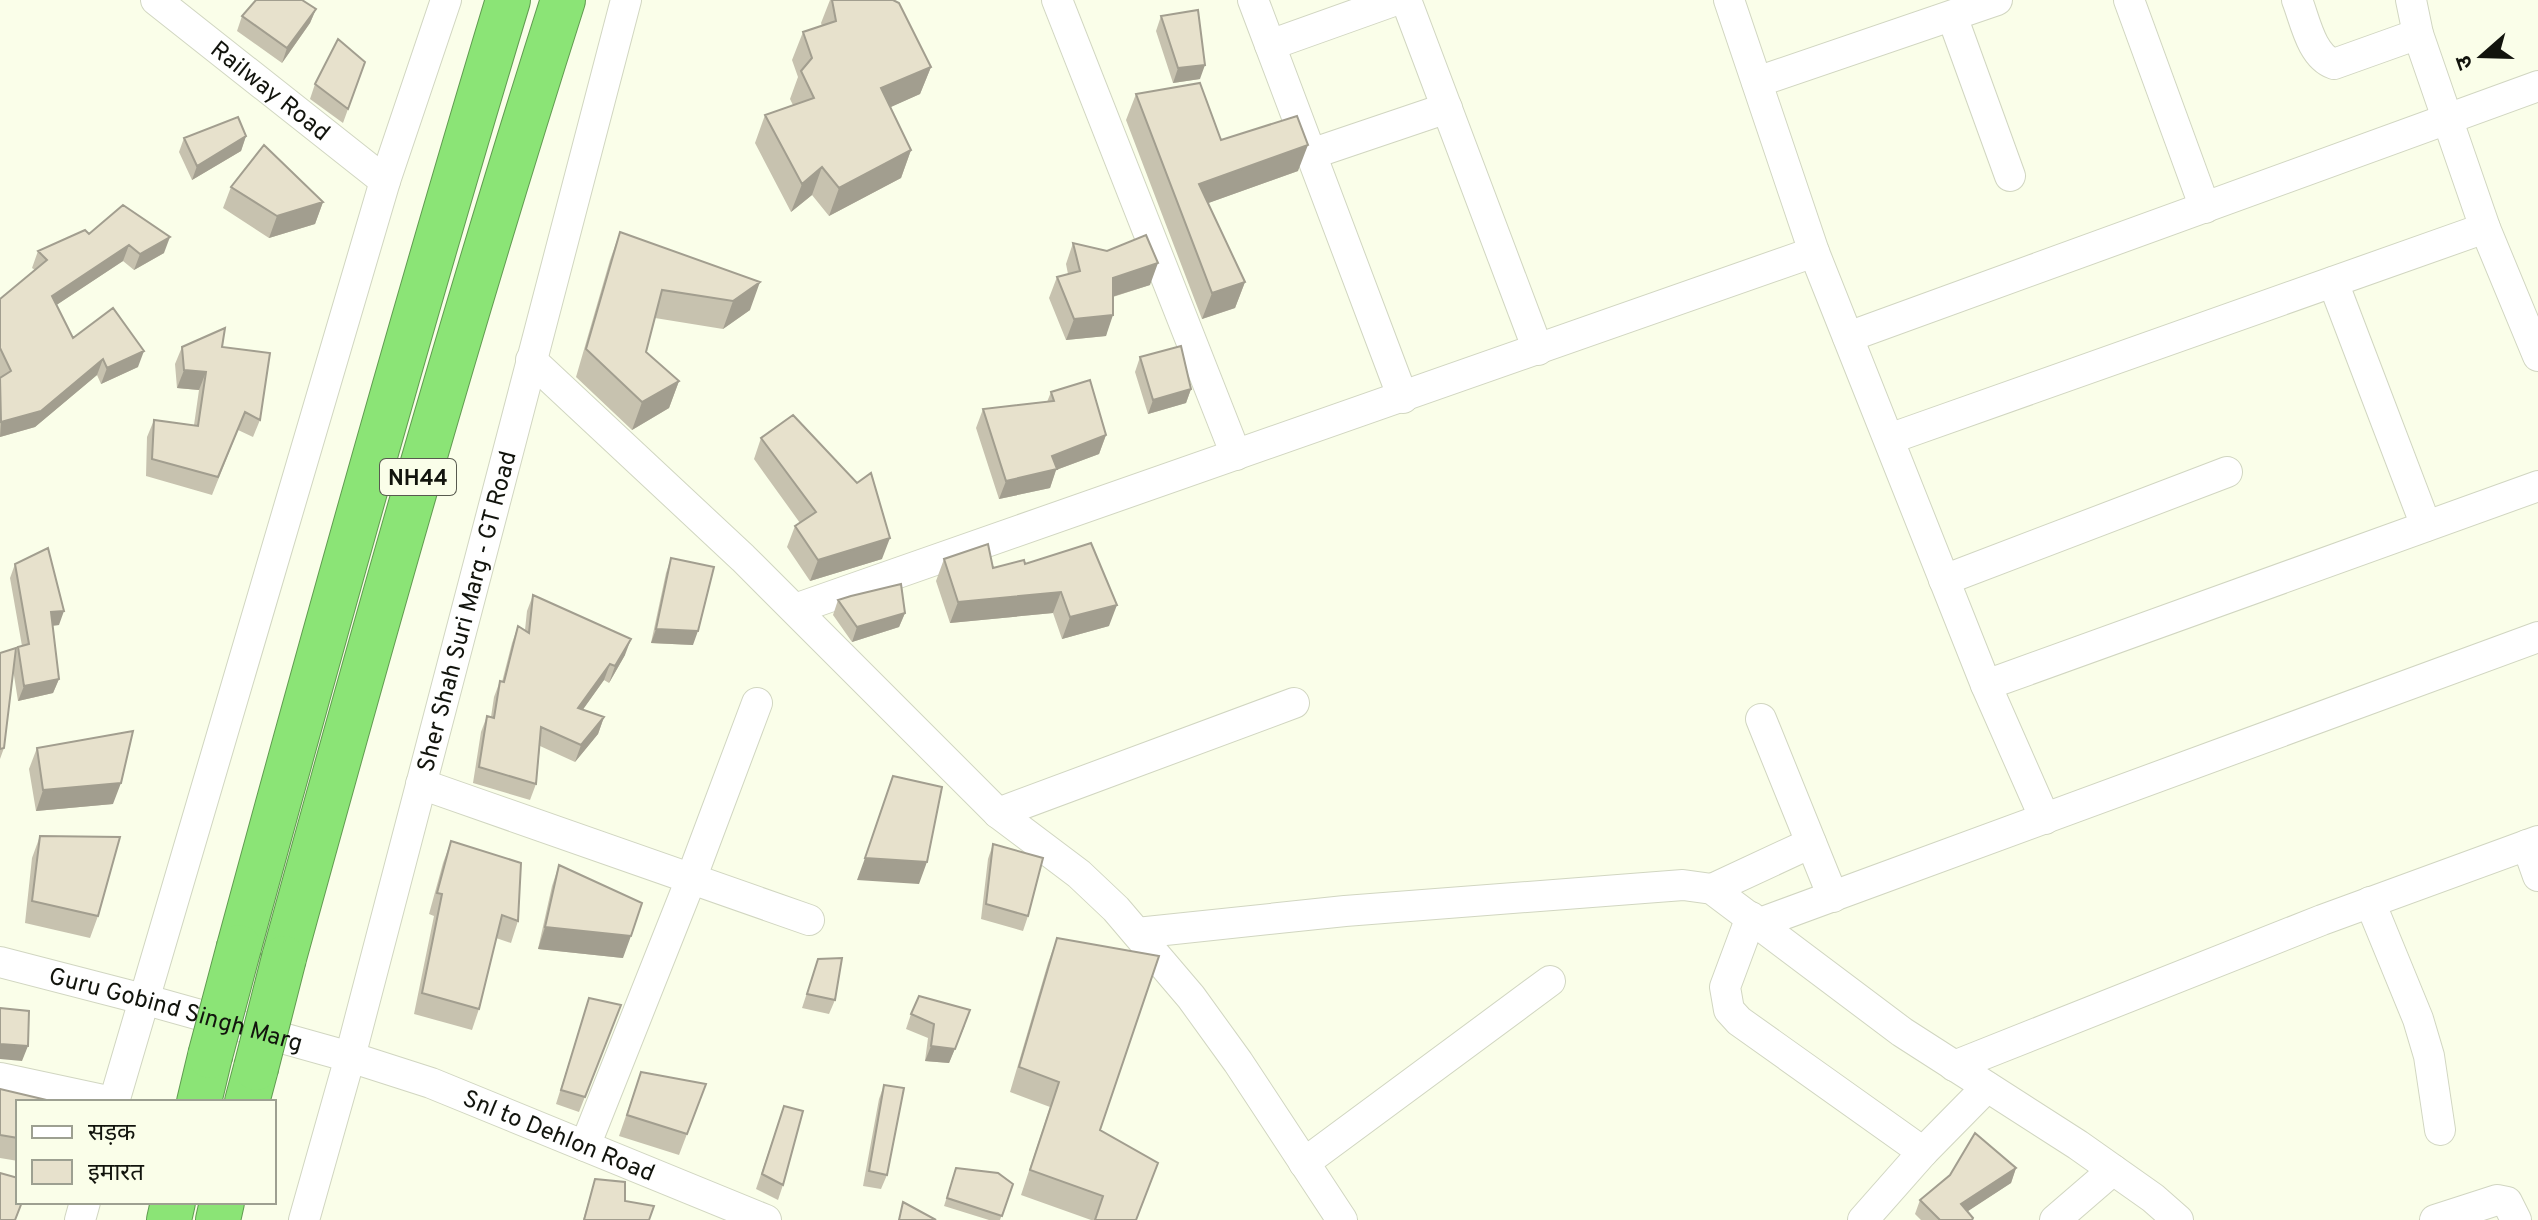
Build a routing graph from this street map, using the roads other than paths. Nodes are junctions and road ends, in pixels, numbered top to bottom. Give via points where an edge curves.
1 (156, 0) edge
2 (446, 0) edge
3 (508, 0) edge
4 (563, 0) edge
5 (626, 0) edge
6 (1057, 0) edge
7 (1253, 0) edge
8 (1396, 0) edge
9 (1406, 0) edge
10 (1729, 0) edge
11 (1997, 0) edge
12 (2129, 0) edge
13 (2297, 0) edge
14 (2411, 0) edge
15 (1952, 16) junction
16 (2418, 34) junction
17 (1270, 45) junction
18 (1757, 82) junction
19 (2538, 86) edge
20 (1447, 108) junction
21 (2448, 120) junction
22 (1311, 154) junction
23 (2010, 176) dead end
24 (385, 181) junction
25 (2205, 208) junction
26 (2485, 228) junction
27 (1814, 252) junction
28 (2333, 282) junction
29 (1848, 337) junction
30 (1538, 350) junction
31 (2538, 356) edge
32 (531, 360) junction
33 (1403, 398) junction
34 (1889, 439) junction
35 (1236, 455) junction
36 (2227, 472) dead end
37 (2538, 486) edge
38 (2426, 526) junction
39 (1944, 580) junction
40 (795, 609) junction
41 (2538, 637) edge
42 (1986, 685) junction
43 (757, 703) dead end
44 (1294, 703) dead end
45 (1761, 719) dead end
46 (421, 784) junction
47 (998, 813) junction
48 (2045, 819) junction
49 (1811, 843) junction
50 (2532, 843) edge
51 (2538, 876) edge
52 (691, 879) junction
53 (1712, 889) junction
54 (1833, 897) junction
55 (2370, 902) junction
56 (809, 920) dead end
57 (1756, 920) junction
58 (1137, 933) junction
59 (0, 962) edge
60 (1550, 981) dead end
61 (143, 999) junction
62 (350, 1057) junction
63 (1954, 1066) junction
64 (0, 1078) edge
65 (251, 1085) edge
66 (1987, 1087) junction
67 (104, 1100) edge
68 (114, 1100) edge
69 (199, 1100) edge
70 (2440, 1130) dead end
71 (585, 1146) junction
72 (1923, 1152) junction
73 (1304, 1163) junction
74 (2113, 1170) junction
75 (304, 1220) edge
76 (766, 1220) edge
77 (1342, 1220) edge
78 (1863, 1220) edge
79 (2055, 1220) edge
80 (2178, 1220) edge
81 (2435, 1220) edge
82 (2516, 1220) edge

1 - 24 street, Railway Road
2 - 24 street
3 - 69 highway, NH44, bridge via 340,575
4 - 65 highway, NH44, bridge via 395,556
5 - 32 street, Sher Shah Suri Marg - GT Road
6 - 35 street
7 - 17 street
8 - 17 street
9 - 20 street
10 - 18 street
11 - 15 street
12 - 25 street
13 - 16 street via 2311,38 2334,64
14 - 16 street
15 - 18 street
15 - 23 street
16 - 21 street
17 - 22 street
18 - 27 street
19 - 21 street
20 - 22 street
20 - 30 street
21 - 25 street
21 - 26 street
22 - 33 street
24 - 61 street
25 - 29 street
26 - 28 street
26 - 31 street
27 - 29 street
27 - 30 street
28 - 34 street
28 - 38 street
29 - 34 street
30 - 33 street
32 - 40 street
32 - 46 street, Sher Shah Suri Marg - GT Road
33 - 35 street
34 - 39 street
35 - 40 street
36 - 39 street
37 - 38 street
38 - 42 street
39 - 42 street
40 - 47 street
41 - 48 street
42 - 48 street
43 - 52 street
44 - 47 street
45 - 49 street
46 - 52 street
46 - 62 street, Sher Shah Suri Marg - GT Road
47 - 58 street via 1079,874
48 - 54 street
49 - 53 street
49 - 54 street
50 - 51 street
50 - 55 street
52 - 56 street
52 - 71 street
53 - 57 street
53 - 58 street via 1683,885 1391,907
54 - 57 street
55 - 63 street
55 - 70 street via 2418,1019
57 - 63 street
57 - 72 street via 1725,987 1729,1010
58 - 73 street via 1191,997
59 - 61 street, Guru Gobind Singh Marg
60 - 73 street
61 - 62 street, Guru Gobind Singh Marg
61 - 68 street
62 - 71 street, Snl to Dehlon Road via 431,1083
62 - 75 street, Sher Shah Suri Marg - GT Road
63 - 66 street
64 - 67 street
66 - 72 street
66 - 74 street
71 - 76 street, Snl to Dehlon Road
72 - 78 street
73 - 77 street
74 - 79 street
74 - 80 street
81 - 82 street via 2497,1200 2507,1202

